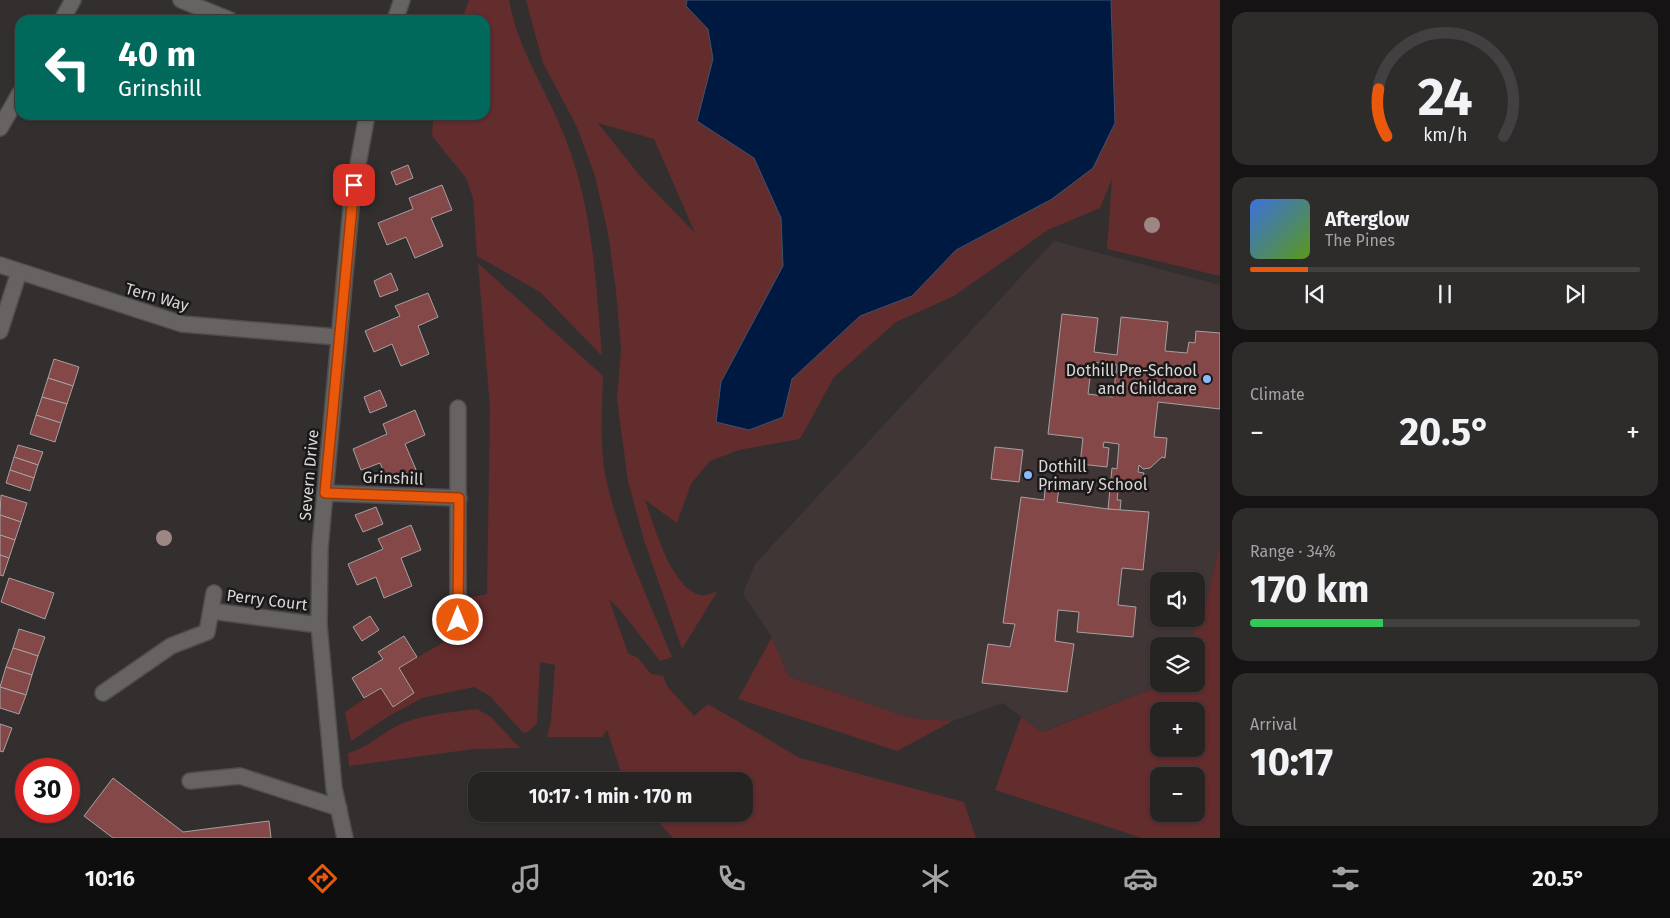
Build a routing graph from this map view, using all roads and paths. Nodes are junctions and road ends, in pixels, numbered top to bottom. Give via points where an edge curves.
1 (74, 0) edge
2 (181, 0) edge
3 (402, 0) edge
4 (65, 15) edge
5 (218, 15) edge
6 (397, 15) edge
7 (15, 102) edge
8 (366, 120) edge
9 (0, 128) edge
10 (0, 265) edge
11 (19, 272) junction
12 (0, 331) edge
13 (338, 337) junction
14 (458, 408) dead end
15 (325, 493) junction
16 (459, 498) junction
17 (214, 594) dead end
18 (210, 611) junction
19 (458, 620) dead end
20 (319, 625) junction
21 (102, 693) dead end
22 (190, 781) dead end
23 (339, 808) junction
24 (345, 838) edge

1 - 4 street
2 - 5 street
3 - 6 street
7 - 9 street
8 - 13 street, Severn Drive via 352,197
10 - 11 street, Tern Way
11 - 12 street
11 - 13 street, Tern Way via 182,324
13 - 15 street, Severn Drive
14 - 16 street
15 - 16 street, Grinshill
15 - 20 street, Severn Drive
16 - 19 street
17 - 18 street, Perry Court
18 - 20 street, Perry Court
18 - 21 street, Perry Court via 207,632 171,646
20 - 23 street, Severn Drive via 334,788
22 - 23 street via 240,776
23 - 24 street, Severn Drive

